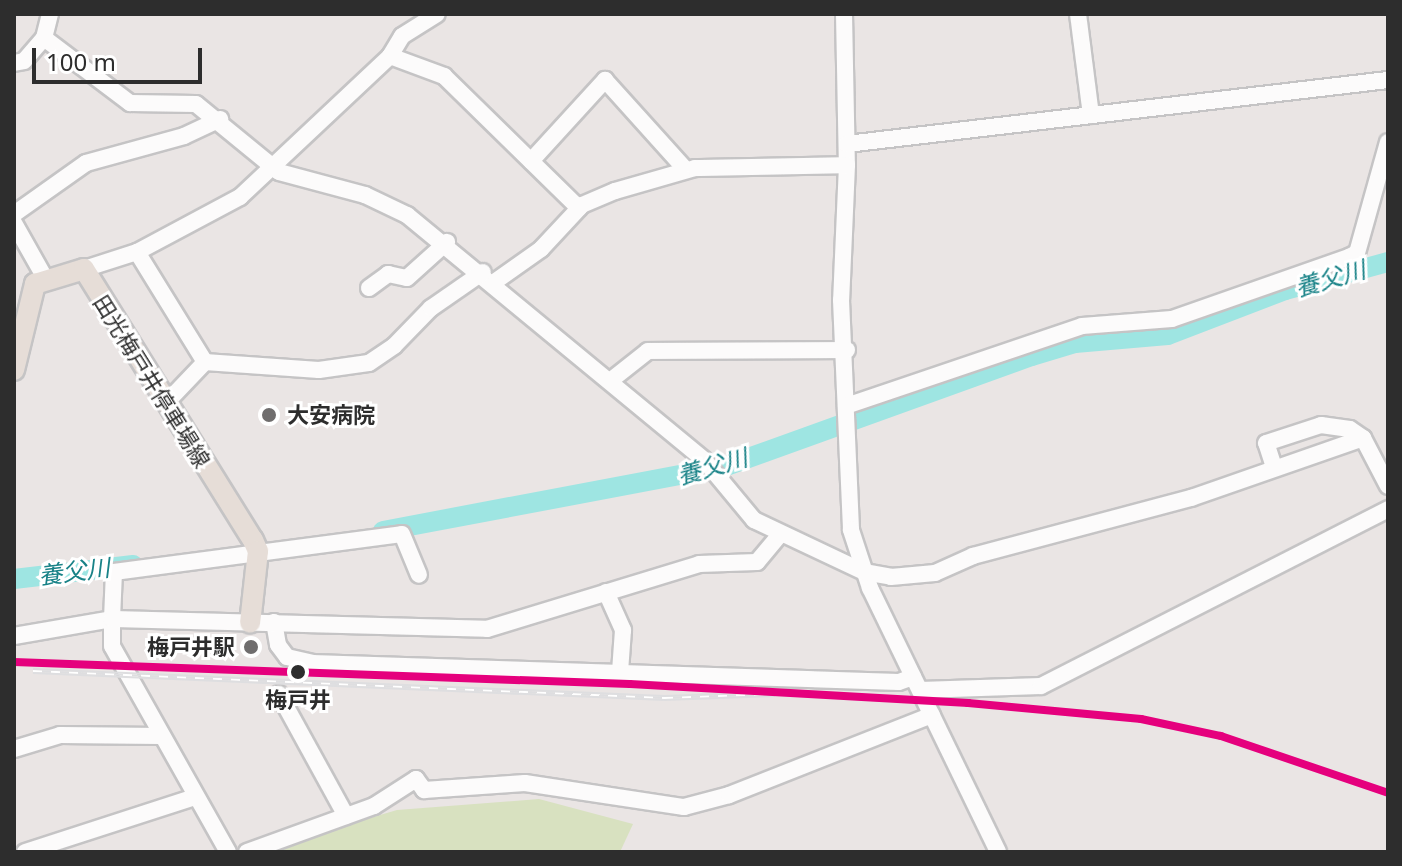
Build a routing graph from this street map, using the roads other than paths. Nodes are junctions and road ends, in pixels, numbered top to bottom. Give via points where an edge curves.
1 (50, 14) edge
2 (437, 14) edge
3 (844, 14) edge
4 (1078, 14) edge
5 (44, 38) junction
6 (390, 56) junction
7 (14, 63) edge
8 (1388, 80) edge
9 (1091, 115) junction
10 (220, 119) junction
11 (1388, 142) edge
12 (847, 144) junction
13 (531, 161) junction
14 (847, 165) junction
15 (276, 169) junction
16 (686, 170) junction
17 (579, 208) junction
18 (14, 214) edge
19 (14, 223) edge
20 (447, 242) junction
21 (137, 252) junction
22 (84, 269) junction
23 (488, 277) junction
24 (45, 278) junction
25 (369, 288) dead end
26 (847, 350) junction
27 (205, 362) junction
28 (14, 370) edge
29 (610, 381) junction
30 (166, 403) junction
31 (846, 409) junction
32 (1363, 438) junction
33 (1274, 467) junction
34 (1388, 486) edge
35 (1388, 509) edge
36 (779, 536) junction
37 (256, 549) junction
38 (864, 572) junction
39 (419, 575) dead end
40 (606, 592) junction
41 (112, 619) junction
42 (274, 622) junction
43 (250, 623) junction
44 (14, 636) edge
45 (620, 672) junction
46 (916, 683) junction
47 (279, 694) dead end
48 (932, 715) junction
49 (161, 736) junction
50 (14, 749) edge
51 (195, 797) junction
52 (346, 816) junction
53 (25, 852) edge
54 (228, 852) edge
55 (247, 852) edge
56 (998, 852) edge

1 - 5 street
2 - 6 street via 402,36
3 - 12 street
4 - 9 street
5 - 7 street via 24,61
5 - 10 street via 130,103 184,100
6 - 13 street via 444,76
6 - 15 street via 324,114
8 - 9 street
9 - 12 street
10 - 15 street
10 - 18 street via 184,136 86,163
11 - 31 street via 1357,253 1349,257 1172,319 1068,330
12 - 14 street
13 - 16 street via 605,80
13 - 17 street
14 - 16 street
14 - 26 street via 841,300
15 - 20 street via 378,200
15 - 21 street via 223,208
16 - 17 street
17 - 23 street via 541,249
19 - 24 street
20 - 23 street
20 - 25 street via 407,278 388,274
21 - 22 street
21 - 27 street
22 - 24 main road, 田光梅戸井停車場線
22 - 30 main road, 田光梅戸井停車場線
23 - 27 street via 431,308 369,363 319,370
23 - 29 street
24 - 28 main road via 35,284
26 - 29 street via 648,351
26 - 31 street
27 - 30 street
29 - 36 street via 705,461 735,502
30 - 37 main road, 田光梅戸井停車場線
31 - 38 street via 848,515
32 - 33 street
32 - 33 street via 1350,429 1321,425 1266,443
32 - 34 street
33 - 38 street via 1191,498 973,556 935,573 891,577
35 - 46 street via 1041,686
36 - 38 street
36 - 40 street via 757,562 699,564
37 - 39 street via 402,534
37 - 41 street via 114,572
37 - 43 main road
38 - 46 street
40 - 42 street via 487,629
40 - 45 street via 623,630
41 - 43 street
41 - 44 street
41 - 49 street via 112,646
42 - 43 street
42 - 45 street via 278,645 287,657 312,663
45 - 46 street
46 - 48 street
47 - 52 street
48 - 52 street via 729,795 684,807 525,783 424,790 416,779 385,801
48 - 56 street
49 - 50 street via 60,735
49 - 51 street
51 - 53 street
51 - 54 street
52 - 55 street

